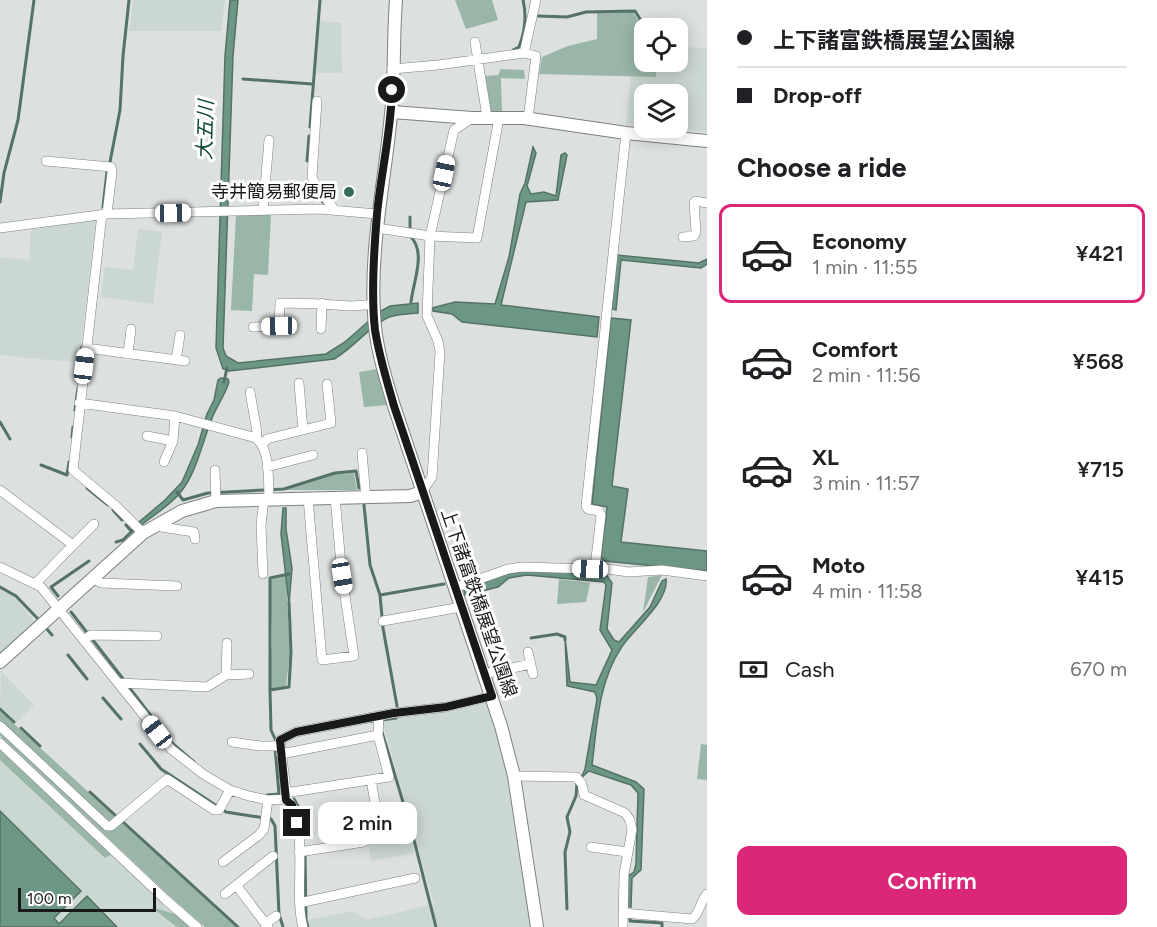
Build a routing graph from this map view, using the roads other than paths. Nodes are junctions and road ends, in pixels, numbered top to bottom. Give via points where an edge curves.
1 (396, 0) edge
2 (536, 0) edge
3 (475, 42) dead end
4 (524, 53) junction
5 (478, 59) junction
6 (392, 69) junction
7 (317, 101) dead end
8 (392, 112) junction
9 (493, 117) junction
10 (472, 118) junction
11 (528, 119) junction
12 (626, 133) junction
13 (269, 140) dead end
14 (707, 141) edge
15 (46, 161) dead end
16 (707, 203) edge
17 (334, 209) junction
18 (263, 210) junction
19 (105, 214) junction
20 (377, 214) junction
21 (0, 228) edge
22 (377, 228) junction
23 (430, 236) junction
24 (682, 237) dead end
25 (322, 303) junction
26 (374, 310) junction
27 (253, 327) dead end
28 (321, 328) dead end
29 (131, 329) dead end
30 (180, 335) dead end
31 (86, 348) junction
32 (128, 354) junction
33 (299, 383) dead end
34 (327, 384) dead end
35 (250, 392) dead end
36 (79, 403) junction
37 (176, 416) junction
38 (303, 430) junction
39 (147, 436) dead end
40 (173, 441) junction
41 (259, 441) junction
42 (362, 453) dead end
43 (313, 454) dead end
44 (164, 462) dead end
45 (267, 467) junction
46 (215, 470) dead end
47 (0, 490) edge
48 (422, 492) junction
49 (268, 494) junction
50 (216, 495) junction
51 (335, 497) junction
52 (366, 497) junction
53 (308, 498) junction
54 (94, 524) dead end
55 (155, 526) junction
56 (138, 529) junction
57 (195, 539) dead end
58 (73, 545) junction
59 (0, 567) edge
60 (595, 567) junction
61 (264, 574) dead end
62 (707, 576) edge
63 (93, 578) junction
64 (36, 584) junction
65 (177, 586) dead end
66 (454, 588) junction
67 (461, 607) junction
68 (60, 608) junction
69 (383, 621) dead end
70 (157, 636) dead end
71 (88, 637) junction
72 (227, 643) dead end
73 (528, 652) dead end
74 (0, 662) edge
75 (531, 664) junction
76 (249, 674) dead end
77 (484, 674) junction
78 (533, 674) dead end
79 (226, 675) junction
80 (124, 683) junction
81 (492, 696) junction
82 (379, 717) junction
83 (0, 726) edge
84 (378, 735) junction
85 (0, 742) edge
86 (232, 742) dead end
87 (278, 748) junction
88 (514, 776) junction
89 (371, 780) junction
90 (230, 790) junction
91 (286, 796) junction
92 (268, 800) junction
93 (378, 820) dead end
94 (364, 842) dead end
95 (591, 846) dead end
96 (303, 851) junction
97 (627, 852) junction
98 (273, 856) dead end
99 (223, 862) dead end
100 (415, 878) dead end
101 (236, 885) junction
102 (225, 894) dead end
103 (707, 894) edge
104 (303, 902) junction
105 (623, 914) junction
106 (276, 916) dead end
107 (267, 926) edge
108 (197, 927) edge
109 (303, 927) edge
110 (537, 927) edge
111 (623, 927) edge

1 - 6 street
2 - 4 street
3 - 5 street
4 - 5 street
4 - 11 street via 536,56
5 - 6 street
5 - 9 street
6 - 8 street
7 - 17 street via 312,177
8 - 10 street
8 - 20 street
9 - 10 street
9 - 11 street
9 - 23 street via 477,238
10 - 23 street via 454,130
11 - 12 street
12 - 14 street
12 - 60 street via 586,506 601,515
13 - 18 street
15 - 19 street via 111,167
16 - 24 street via 694,203 696,232 694,236
17 - 18 street
17 - 20 street
18 - 19 street
19 - 21 street
19 - 31 street
20 - 22 street
22 - 23 street
22 - 26 street
23 - 48 street via 427,316 440,352 432,477
25 - 26 street via 362,303
25 - 27 street via 280,303 279,326
25 - 28 street
26 - 48 street, 上下諸富鉄橋展望公園線 via 383,370
29 - 32 street
30 - 32 street via 181,360
31 - 32 street
31 - 36 street
33 - 38 street
34 - 38 street via 331,423
35 - 41 street
36 - 37 street
36 - 56 street via 73,470
37 - 40 street
37 - 41 street
38 - 41 street
39 - 40 street
40 - 44 street
41 - 45 street
42 - 52 street
43 - 45 street
45 - 49 street
46 - 50 street
47 - 58 street
48 - 52 street
48 - 66 street, 上下諸富鉄橋展望公園線
49 - 50 street
49 - 53 street
49 - 61 street via 261,525
50 - 55 street
51 - 52 street
51 - 53 street
51 - 53 street via 354,656 322,660
54 - 58 street
55 - 56 street
55 - 57 street via 194,532
56 - 63 street
58 - 64 street
59 - 64 street
60 - 62 street
60 - 66 street via 507,569
63 - 65 street via 101,583
63 - 68 street
64 - 68 street
66 - 67 street, 上下諸富鉄橋展望公園線
67 - 69 street
67 - 77 street, 上下諸富鉄橋展望公園線
68 - 71 street
68 - 74 street
70 - 71 street
71 - 80 street
72 - 79 street
73 - 75 street
75 - 77 street
75 - 78 street
76 - 79 street
77 - 81 street, 上下諸富鉄橋展望公園線
79 - 80 street via 207,687
80 - 90 street via 171,749
81 - 82 street
81 - 88 street, 上下諸富鉄橋展望公園線
82 - 84 street
82 - 87 street via 296,732 280,740
83 - 90 street via 107,826 167,779 214,810 220,808
84 - 87 street
84 - 89 street via 389,777
85 - 108 street
86 - 87 street
87 - 91 street
88 - 97 street via 576,777 584,795 625,813 630,820
88 - 110 street, 上下諸富鉄橋展望公園線
89 - 91 street
89 - 93 street
90 - 92 street
91 - 92 street
91 - 96 street via 292,805
92 - 99 street via 267,818 259,835
94 - 96 street
95 - 97 street
96 - 104 street
97 - 105 street
98 - 101 street
100 - 104 street
101 - 102 street
101 - 107 street
103 - 105 street via 692,920
104 - 109 street
105 - 111 street
106 - 107 street

